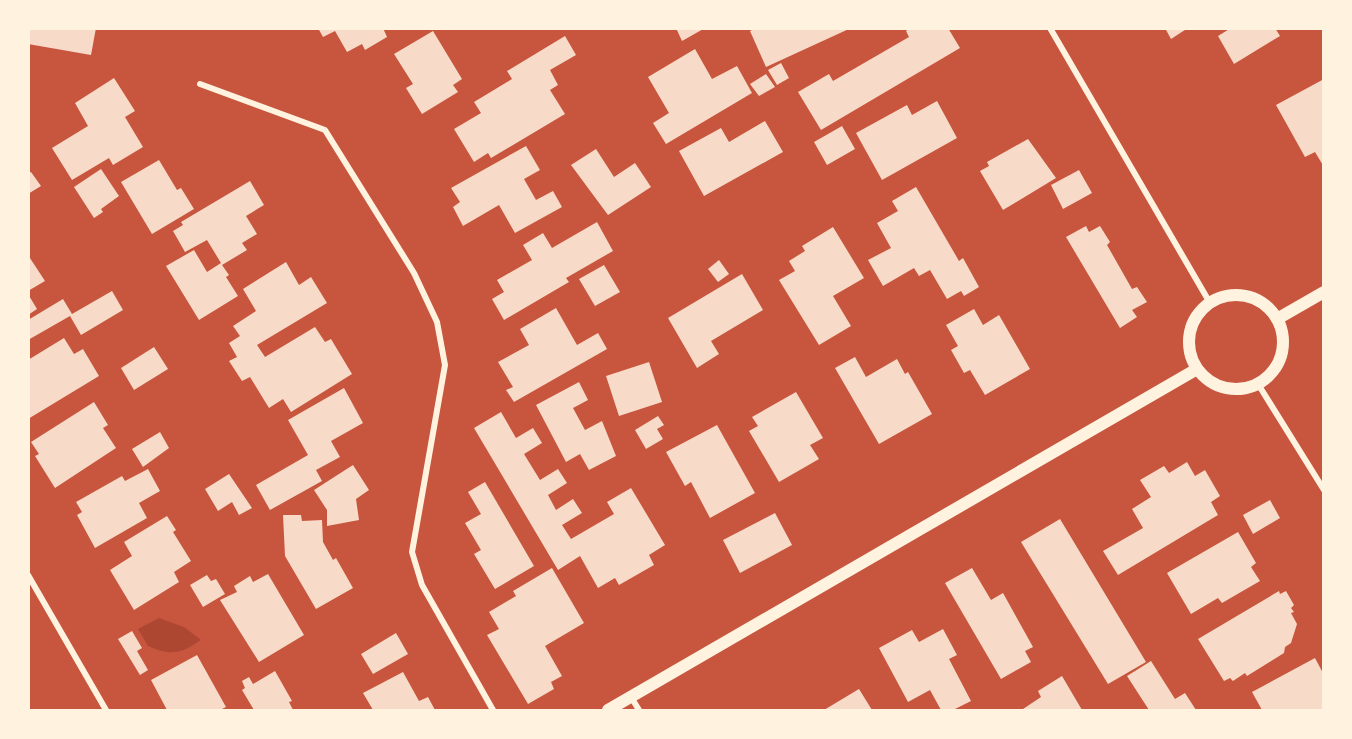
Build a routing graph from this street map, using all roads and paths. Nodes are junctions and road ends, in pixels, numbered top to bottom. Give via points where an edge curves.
1 (1050, 28) edge
2 (200, 84) dead end
3 (1323, 292) edge
4 (1210, 303) junction
5 (1277, 319) junction
6 (1197, 369) junction
7 (1258, 384) junction
8 (1323, 490) edge
9 (28, 575) edge
10 (631, 697) junction
11 (106, 711) edge
12 (493, 711) edge
13 (608, 711) edge
14 (639, 711) edge

1 - 4 street
2 - 12 street via 325,130 414,273 437,322 445,365 412,552 422,585
3 - 5 main road
4 - 5 main road via 1225,296 1241,295 1256,300
4 - 6 main road via 1199,313 1189,341
5 - 7 main road via 1283,338 1282,354 1275,369
6 - 7 main road via 1221,387 1236,390
6 - 10 main road
7 - 8 street
9 - 11 street
10 - 13 main road
10 - 14 street

